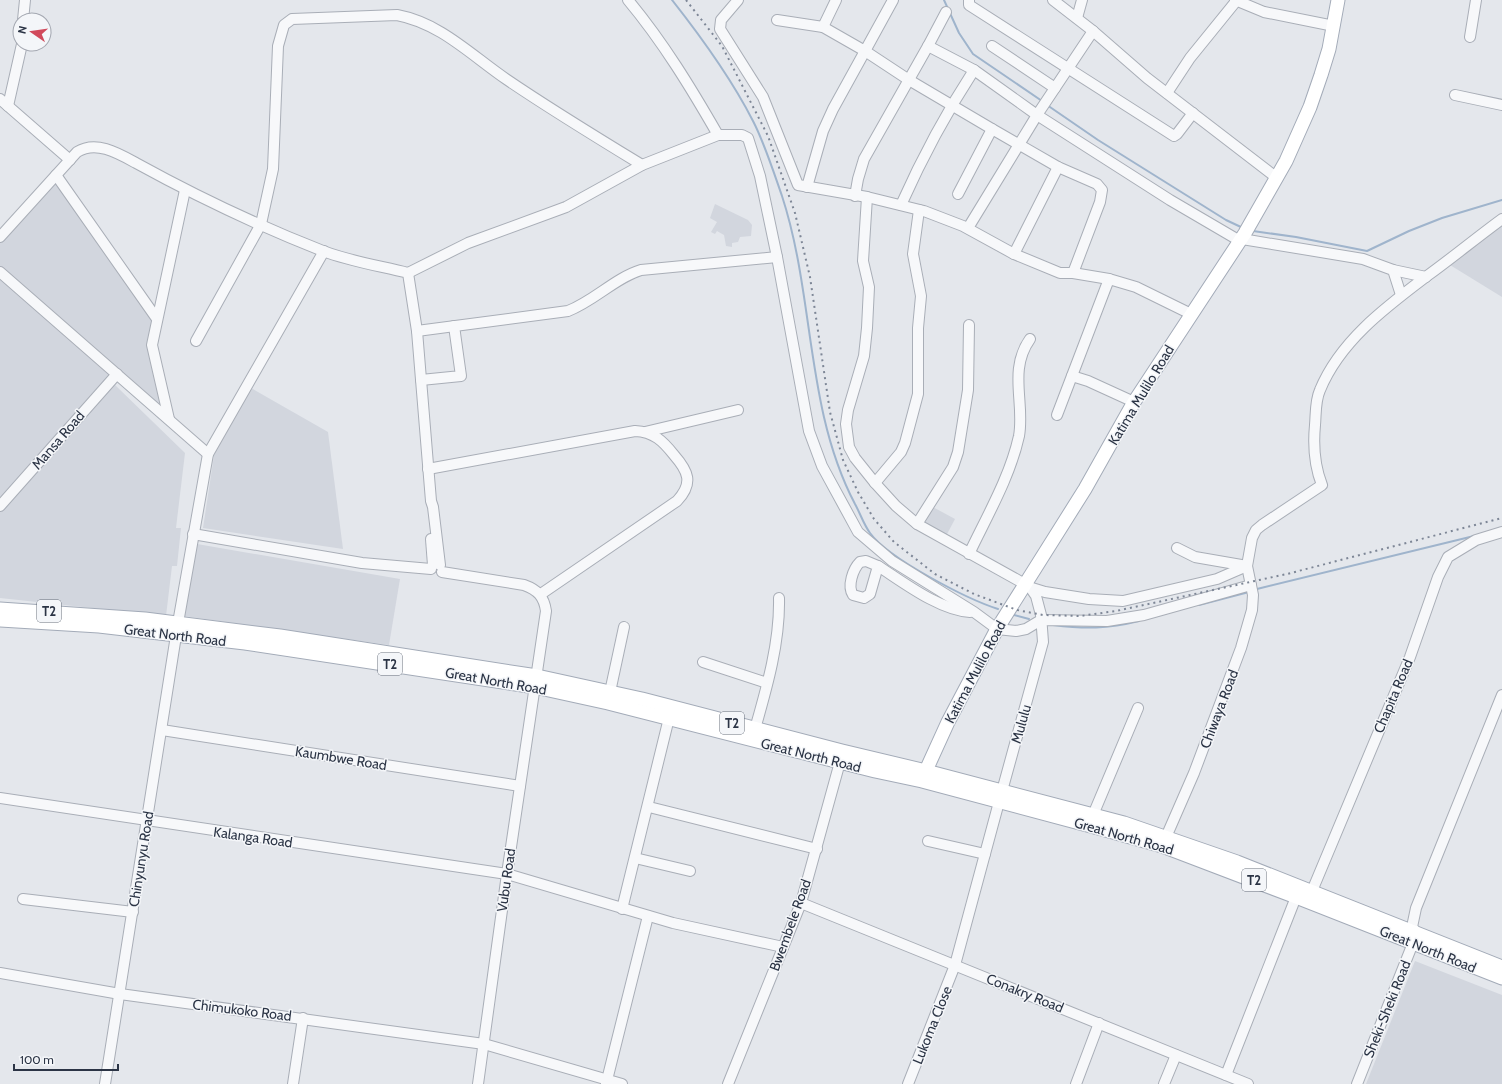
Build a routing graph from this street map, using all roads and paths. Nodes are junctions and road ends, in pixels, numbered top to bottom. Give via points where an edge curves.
1 (26, 0) edge
2 (628, 0) edge
3 (738, 0) edge
4 (836, 0) edge
5 (893, 0) edge
6 (969, 0) edge
7 (1052, 0) edge
8 (1082, 0) edge
9 (1236, 0) edge
10 (1338, 0) edge
11 (1476, 0) edge
12 (24, 12) edge
13 (946, 12) dead end
14 (1077, 18) junction
15 (777, 20) dead end
16 (1334, 26) junction
17 (823, 27) junction
18 (1093, 31) junction
19 (1470, 38) dead end
20 (928, 46) junction
21 (992, 46) dead end
22 (865, 51) junction
23 (20, 52) edge
24 (1068, 68) junction
25 (974, 70) junction
26 (909, 80) junction
27 (1055, 88) junction
28 (1168, 93) junction
29 (1456, 95) dead end
30 (0, 99) edge
31 (1502, 104) edge
32 (8, 106) junction
33 (951, 106) junction
34 (1042, 109) junction
35 (1193, 113) junction
36 (992, 130) junction
37 (718, 135) junction
38 (1018, 144) junction
39 (70, 160) junction
40 (642, 165) junction
41 (1058, 167) junction
42 (56, 175) junction
43 (1277, 178) junction
44 (807, 187) junction
45 (185, 190) junction
46 (958, 194) dead end
47 (855, 196) junction
48 (867, 198) junction
49 (901, 205) junction
50 (919, 210) junction
51 (1502, 219) edge
52 (261, 224) junction
53 (968, 228) junction
54 (1244, 235) junction
55 (0, 237) edge
56 (324, 251) junction
57 (1014, 254) junction
58 (777, 257) junction
59 (1393, 270) junction
60 (0, 272) edge
61 (408, 273) junction
62 (1073, 273) junction
63 (1426, 277) junction
64 (1109, 279) junction
65 (1401, 295) junction
66 (1191, 314) junction
67 (157, 319) junction
68 (969, 325) dead end
69 (454, 326) junction
70 (417, 331) junction
71 (1030, 339) dead end
72 (196, 341) dead end
73 (117, 374) junction
74 (1072, 376) junction
75 (421, 380) junction
76 (1134, 402) junction
77 (738, 410) dead end
78 (1057, 415) dead end
79 (169, 419) junction
80 (645, 432) junction
81 (208, 454) junction
82 (428, 469) junction
83 (875, 483) junction
84 (0, 506) edge
85 (917, 524) junction
86 (1502, 532) edge
87 (194, 534) junction
88 (1177, 548) dead end
89 (969, 554) junction
90 (878, 566) dead end
91 (1247, 566) junction
92 (436, 568) junction
93 (1027, 585) junction
94 (1251, 585) junction
95 (541, 594) junction
96 (779, 598) dead end
97 (0, 609) edge
98 (974, 612) junction
99 (0, 620) edge
100 (1041, 620) junction
101 (624, 627) dead end
102 (178, 628) junction
103 (997, 629) junction
104 (703, 662) dead end
105 (536, 682) junction
106 (767, 683) junction
107 (610, 692) junction
108 (1502, 695) edge
109 (1138, 708) dead end
110 (669, 718) junction
111 (755, 729) junction
112 (162, 730) junction
113 (840, 762) junction
114 (924, 776) junction
115 (520, 786) junction
116 (1000, 797) junction
117 (0, 798) edge
118 (648, 807) junction
119 (1093, 815) junction
120 (147, 822) junction
121 (928, 841) dead end
122 (1163, 842) junction
123 (817, 849) junction
124 (985, 854) junction
125 (636, 858) junction
126 (690, 871) dead end
127 (507, 874) junction
128 (1312, 891) junction
129 (1296, 897) junction
130 (24, 899) dead end
131 (801, 903) junction
132 (622, 909) junction
133 (133, 912) junction
134 (648, 916) junction
135 (1415, 939) junction
136 (783, 947) junction
137 (955, 965) junction
138 (1502, 967) edge
139 (0, 973) edge
140 (1502, 978) edge
141 (120, 994) junction
142 (303, 1018) junction
143 (1099, 1023) junction
144 (484, 1044) junction
145 (1176, 1055) junction
146 (1226, 1075) junction
147 (607, 1082) edge
148 (105, 1084) edge
149 (293, 1084) edge
150 (478, 1084) edge
151 (622, 1084) edge
152 (728, 1084) edge
153 (908, 1084) edge
154 (1076, 1084) edge
155 (1164, 1084) edge
156 (1248, 1084) edge
157 (1357, 1084) edge

1 - 12 street
2 - 37 street via 684,77
3 - 44 street via 720,20 720,29 763,97 798,185
4 - 17 street
5 - 22 street
6 - 24 street via 969,5
7 - 14 street
8 - 14 street
9 - 16 street via 1264,12
9 - 28 street via 1190,58
10 - 16 main road, Katima Mulilo Road
11 - 19 street
13 - 20 street
14 - 18 street
15 - 17 street
16 - 43 main road, Katima Mulilo Road via 1310,106
17 - 22 street
18 - 24 street
18 - 28 street
20 - 25 street
20 - 26 street
21 - 27 street
22 - 26 street
22 - 44 street via 823,131
23 - 32 street
24 - 27 street
24 - 35 street via 1174,136
25 - 33 street
25 - 34 street
26 - 33 street
26 - 47 street via 864,159
27 - 34 street
28 - 35 street
29 - 31 street
30 - 32 street
32 - 39 street
33 - 36 street
33 - 49 street
34 - 38 street
34 - 54 street via 1170,200
35 - 43 street
36 - 38 street
36 - 46 street
37 - 40 street
37 - 58 street via 742,134 748,138 760,176
38 - 41 street
38 - 53 street
39 - 42 street
39 - 45 street via 83,148 105,148 118,152
40 - 52 street via 506,79 429,24 397,15 292,19 284,25 278,46 273,169
40 - 61 street via 566,207 468,243
41 - 57 street
41 - 62 street via 1098,184 1102,190 1100,202
42 - 55 street
42 - 67 street
43 - 54 main road, Katima Mulilo Road
44 - 47 street
45 - 52 street
45 - 67 street
47 - 48 street
48 - 49 street
48 - 83 street via 863,261 868,287 867,328 864,356 846,424 849,447
49 - 50 street
50 - 53 street
50 - 83 street via 913,254 921,296 918,394 901,452
51 - 63 street
52 - 56 street
52 - 72 street
53 - 57 street
54 - 59 street via 1362,259
54 - 66 main road, Katima Mulilo Road
56 - 61 street
56 - 81 street, Chinyunyu Road
57 - 62 street via 1060,273
58 - 69 street via 641,270 628,275 568,311
58 - 98 street via 809,432 822,466 858,532 892,561
59 - 63 street
59 - 65 street
60 - 73 street
61 - 70 street
62 - 64 street
63 - 65 street
64 - 66 street via 1136,287
64 - 74 street
65 - 91 street via 1340,354 1320,390 1313,446 1322,485 1256,530
66 - 76 main road, Katima Mulilo Road
67 - 79 street via 152,345
68 - 85 street via 968,390 958,452 953,466
69 - 70 street
69 - 75 street via 461,376
70 - 75 street
71 - 89 street via 1024,347 1018,368 1019,436 1005,480
73 - 79 street
73 - 84 street, Mansa Road
74 - 76 street
74 - 78 street
75 - 82 street
76 - 93 main road, Katima Mulilo Road
77 - 80 street
79 - 81 street
80 - 82 street
80 - 95 street via 657,436 686,469 687,484 683,494 677,501
81 - 87 street, Chinyunyu Road
82 - 92 street
83 - 85 street
85 - 89 street
86 - 128 street, Chapita Road via 1476,540 1448,557 1438,577 1410,657
87 - 92 street via 362,562
87 - 102 street, Chinyunyu Road
88 - 91 street via 1195,557
89 - 93 street
90 - 98 street via 945,606 964,612
91 - 93 street via 1217,579 1124,601 1045,592
91 - 94 street, Chiwaya Road
92 - 95 street via 524,585
93 - 100 street, Mululu via 1036,596
93 - 103 main road, Katima Mulilo Road
94 - 100 street via 1144,615 1107,621
94 - 122 street, Chiwaya Road via 1252,610 1241,648 1194,773
95 - 105 street, Vubu Road via 546,611
96 - 106 street via 778,632
97 - 102 main road, Great North Road / T2
98 - 103 street
99 - 102 main road, Great North Road / T2
100 - 103 street via 1026,629
100 - 116 street, Mululu via 1043,642 1040,657
101 - 107 street
102 - 105 main road, Great North Road / T2 via 372,661
102 - 112 street, Chinyunyu Road
103 - 114 main road, Katima Mulilo Road via 948,722
104 - 106 street
105 - 107 main road, Great North Road / T2
105 - 110 main road, Great North Road / T2
105 - 115 street, Vubu Road
106 - 111 street
107 - 111 main road, Great North Road / T2
108 - 135 street via 1416,908 1412,927
109 - 119 street
110 - 113 main road, Great North Road / T2
110 - 118 street
111 - 114 main road, Great North Road / T2
112 - 115 street, Kaumbwe Road
112 - 120 street, Chinyunyu Road
113 - 114 main road, Great North Road / T2
113 - 123 street, Bwembele Road
114 - 116 main road, Great North Road / T2
115 - 127 street, Vubu Road
116 - 119 main road, Great North Road / T2
116 - 122 main road, Great North Road / T2 via 1102,829
116 - 124 street, Mululu
117 - 120 street, Kalanga Road
118 - 123 street
118 - 125 street
119 - 122 main road, Great North Road / T2
120 - 127 street, Kalanga Road
120 - 133 street, Chinyunyu Road
121 - 124 street
122 - 128 main road, Great North Road / T2
122 - 129 main road, Great North Road / T2
123 - 131 street, Bwembele Road
124 - 137 street, Lukoma Close
125 - 126 street
125 - 132 street
127 - 132 street, Kalanga Road
127 - 144 street, Vubu Road
128 - 135 main road, Great North Road / T2
129 - 135 main road, Great North Road / T2
129 - 146 street
130 - 133 street
131 - 136 street, Bwembele Road
131 - 137 street, Conakry Road
132 - 134 street, Kalanga Road
133 - 141 street, Chinyunyu Road
134 - 136 street, Kalanga Road via 704,931
134 - 147 street
135 - 138 main road, Great North Road / T2
135 - 140 main road, Great North Road / T2
135 - 157 street, Sheki-Sheki Road
136 - 152 street, Bwembele Road
137 - 143 street, Conakry Road
137 - 153 street, Lukoma Close
139 - 141 street, Chimukoko Road
141 - 142 street, Chimukoko Road
141 - 148 street, Chinyunyu Road
142 - 144 street, Chimukoko Road
142 - 149 street
143 - 145 street, Conakry Road
143 - 154 street
144 - 147 street, Chimukoko Road
144 - 150 street, Vubu Road
145 - 146 street, Conakry Road
145 - 155 street
146 - 156 street, Conakry Road
147 - 151 street, Chimukoko Road

